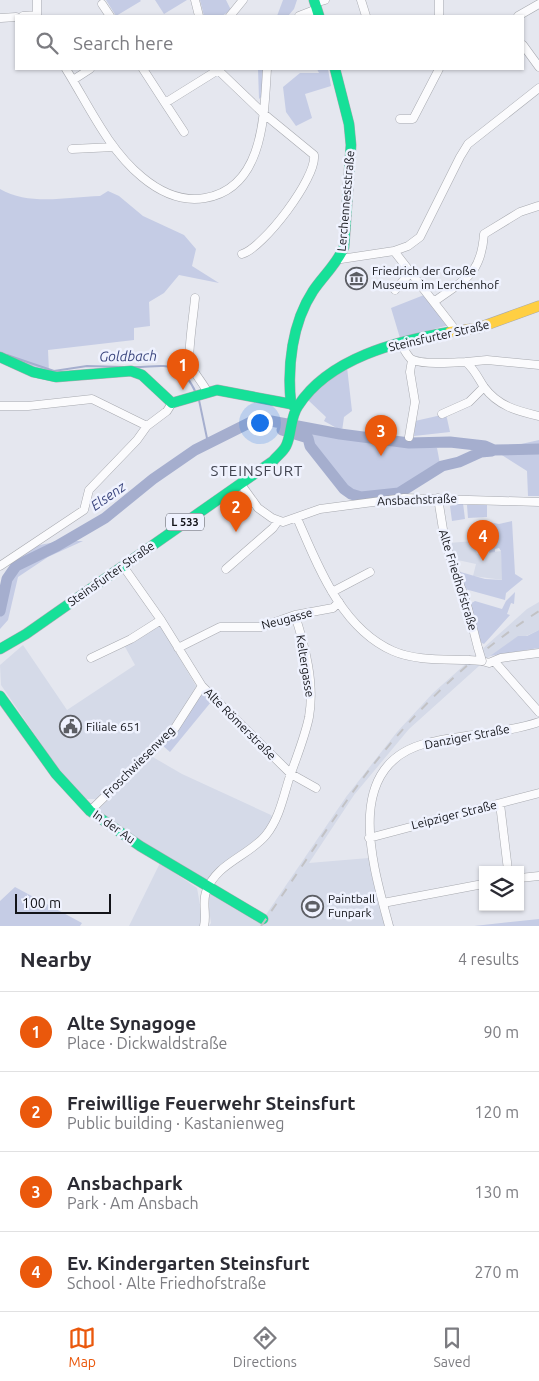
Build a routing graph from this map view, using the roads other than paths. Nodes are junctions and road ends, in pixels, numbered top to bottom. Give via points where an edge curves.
1 (37, 0) edge
2 (195, 0) edge
3 (243, 0) edge
4 (325, 0) edge
5 (361, 0) edge
6 (439, 0) edge
7 (102, 4) dead end
8 (539, 4) edge
9 (316, 7) edge
10 (37, 15) edge
11 (109, 15) edge
12 (199, 15) edge
13 (231, 15) edge
14 (301, 15) edge
15 (366, 15) edge
16 (439, 15) edge
17 (520, 15) edge
18 (15, 17) edge
19 (1, 18) dead end
20 (524, 46) edge
21 (539, 67) edge
22 (67, 70) edge
23 (88, 70) edge
24 (144, 70) edge
25 (215, 70) edge
26 (218, 70) edge
27 (267, 70) edge
28 (335, 70) edge
29 (438, 70) edge
30 (73, 80) junction
31 (539, 88) edge
32 (165, 103) junction
33 (264, 114) junction
34 (400, 119) dead end
35 (184, 132) dead end
36 (114, 147) junction
37 (72, 148) dead end
38 (538, 206) edge
39 (394, 251) junction
40 (242, 254) dead end
41 (341, 258) junction
42 (411, 272) junction
43 (395, 290) dead end
44 (195, 298) dead end
45 (435, 301) junction
46 (539, 306) edge
47 (457, 332) junction
48 (401, 344) junction
49 (0, 357) edge
50 (412, 360) junction
51 (466, 362) junction
52 (539, 365) edge
53 (484, 387) junction
54 (200, 393) junction
55 (172, 403) junction
56 (0, 406) edge
57 (294, 406) junction
58 (442, 414) dead end
59 (539, 416) edge
60 (147, 426) junction
61 (409, 437) dead end
62 (240, 483) junction
63 (438, 498) junction
64 (539, 502) edge
65 (297, 518) junction
66 (278, 521) junction
67 (0, 566) edge
68 (123, 566) junction
69 (226, 569) dead end
70 (370, 572) dead end
71 (332, 592) junction
72 (339, 602) junction
73 (295, 615) junction
74 (161, 620) junction
75 (26, 634) junction
76 (178, 648) junction
77 (0, 649) edge
78 (539, 653) edge
79 (0, 658) edge
80 (91, 658) dead end
81 (488, 662) junction
82 (202, 686) junction
83 (0, 696) edge
84 (539, 712) edge
85 (539, 722) edge
86 (291, 774) junction
87 (316, 788) dead end
88 (539, 793) edge
89 (500, 804) junction
90 (90, 811) junction
91 (369, 838) junction
92 (508, 866) edge
93 (539, 876) edge
94 (524, 878) edge
95 (209, 885) junction
96 (479, 885) edge
97 (383, 903) junction
98 (268, 923) edge
99 (204, 926) edge
100 (390, 926) edge

1 - 10 street
2 - 12 street
3 - 13 street
4 - 9 street
5 - 15 street
6 - 16 street
7 - 11 street
8 - 17 street
9 - 14 street
18 - 19 street
20 - 21 street
22 - 30 street
23 - 30 street
24 - 32 street
25 - 32 street
26 - 33 street
27 - 33 street
28 - 41 street, Lerchenneststraße via 349,124 351,146
29 - 34 street via 413,119
30 - 36 street
31 - 39 street via 468,144 426,229 408,246
32 - 35 street
33 - 36 street via 256,148 243,176 223,193 212,197 181,198 163,191 142,178
33 - 40 street via 309,150 315,161 296,196 268,234 251,252
36 - 37 street
38 - 45 street via 520,212 484,234 478,267
39 - 41 street
39 - 42 street
41 - 57 street, Lerchenneststraße via 311,294 301,318 292,358 289,394
42 - 43 street
42 - 45 street
44 - 54 street via 188,357 199,376
45 - 47 street
46 - 47 street, Steinsfurter Straße / L 533 via 497,322
47 - 48 street, Steinsfurter Straße / L 533
48 - 50 street
48 - 57 street, Steinsfurter Straße / L 533 via 339,367 312,387
49 - 55 street via 32,372 56,376 131,372 142,375
50 - 51 street
50 - 61 street via 410,372 415,402
51 - 52 street via 487,360
51 - 53 street via 476,371
53 - 58 street via 470,402
53 - 59 street via 511,410
54 - 55 street via 180,403
54 - 57 street via 220,390
55 - 60 street via 167,411
56 - 60 street via 92,399
57 - 62 street, Steinsfurter Straße / L 533 via 286,446 273,461
60 - 67 street via 89,490 84,510
62 - 66 street via 258,508
62 - 68 street, Steinsfurter Straße / L 533
63 - 64 street, Ansbachstraße
63 - 65 street, Ansbachstraße via 404,498 329,507
63 - 81 street, Alte Friedhofstraße, bridge via 445,542 478,648
65 - 66 street, Ansbachstraße
65 - 71 street
66 - 69 street
68 - 74 street, Alte Römerstraße
68 - 75 street, Steinsfurter Straße / L 533
70 - 71 street
71 - 72 street
72 - 73 street, Neugasse via 333,608
72 - 81 street, bridge via 366,633 393,651 414,657
73 - 76 street, Neugasse via 261,627 220,627
73 - 86 street, Keltergasse via 311,695 308,718
74 - 76 street, Alte Römerstraße
74 - 80 street via 132,639
75 - 77 street, Steinsfurter Straße / L 533
75 - 79 street, Steinsfurter Straße / L 533
76 - 82 street, Alte Römerstraße
78 - 81 street
81 - 84 street
82 - 86 street, Alte Römerstraße
82 - 90 street, Froschwiesenweg via 175,728
83 - 90 street, In der Au via 51,768
85 - 91 street, Danziger Straße via 427,743 406,750 383,771 374,791
86 - 87 street, Alte Römerstraße
86 - 95 street via 276,821 265,837 225,865
88 - 89 street, Leipziger Straße
89 - 91 street, Leipziger Straße
89 - 92 street
90 - 95 street, In der Au via 140,846
91 - 97 street, Danziger Straße via 372,864
93 - 94 street
95 - 98 street, In der Au
95 - 99 street via 205,894
96 - 97 street
97 - 100 street, Danziger Straße

